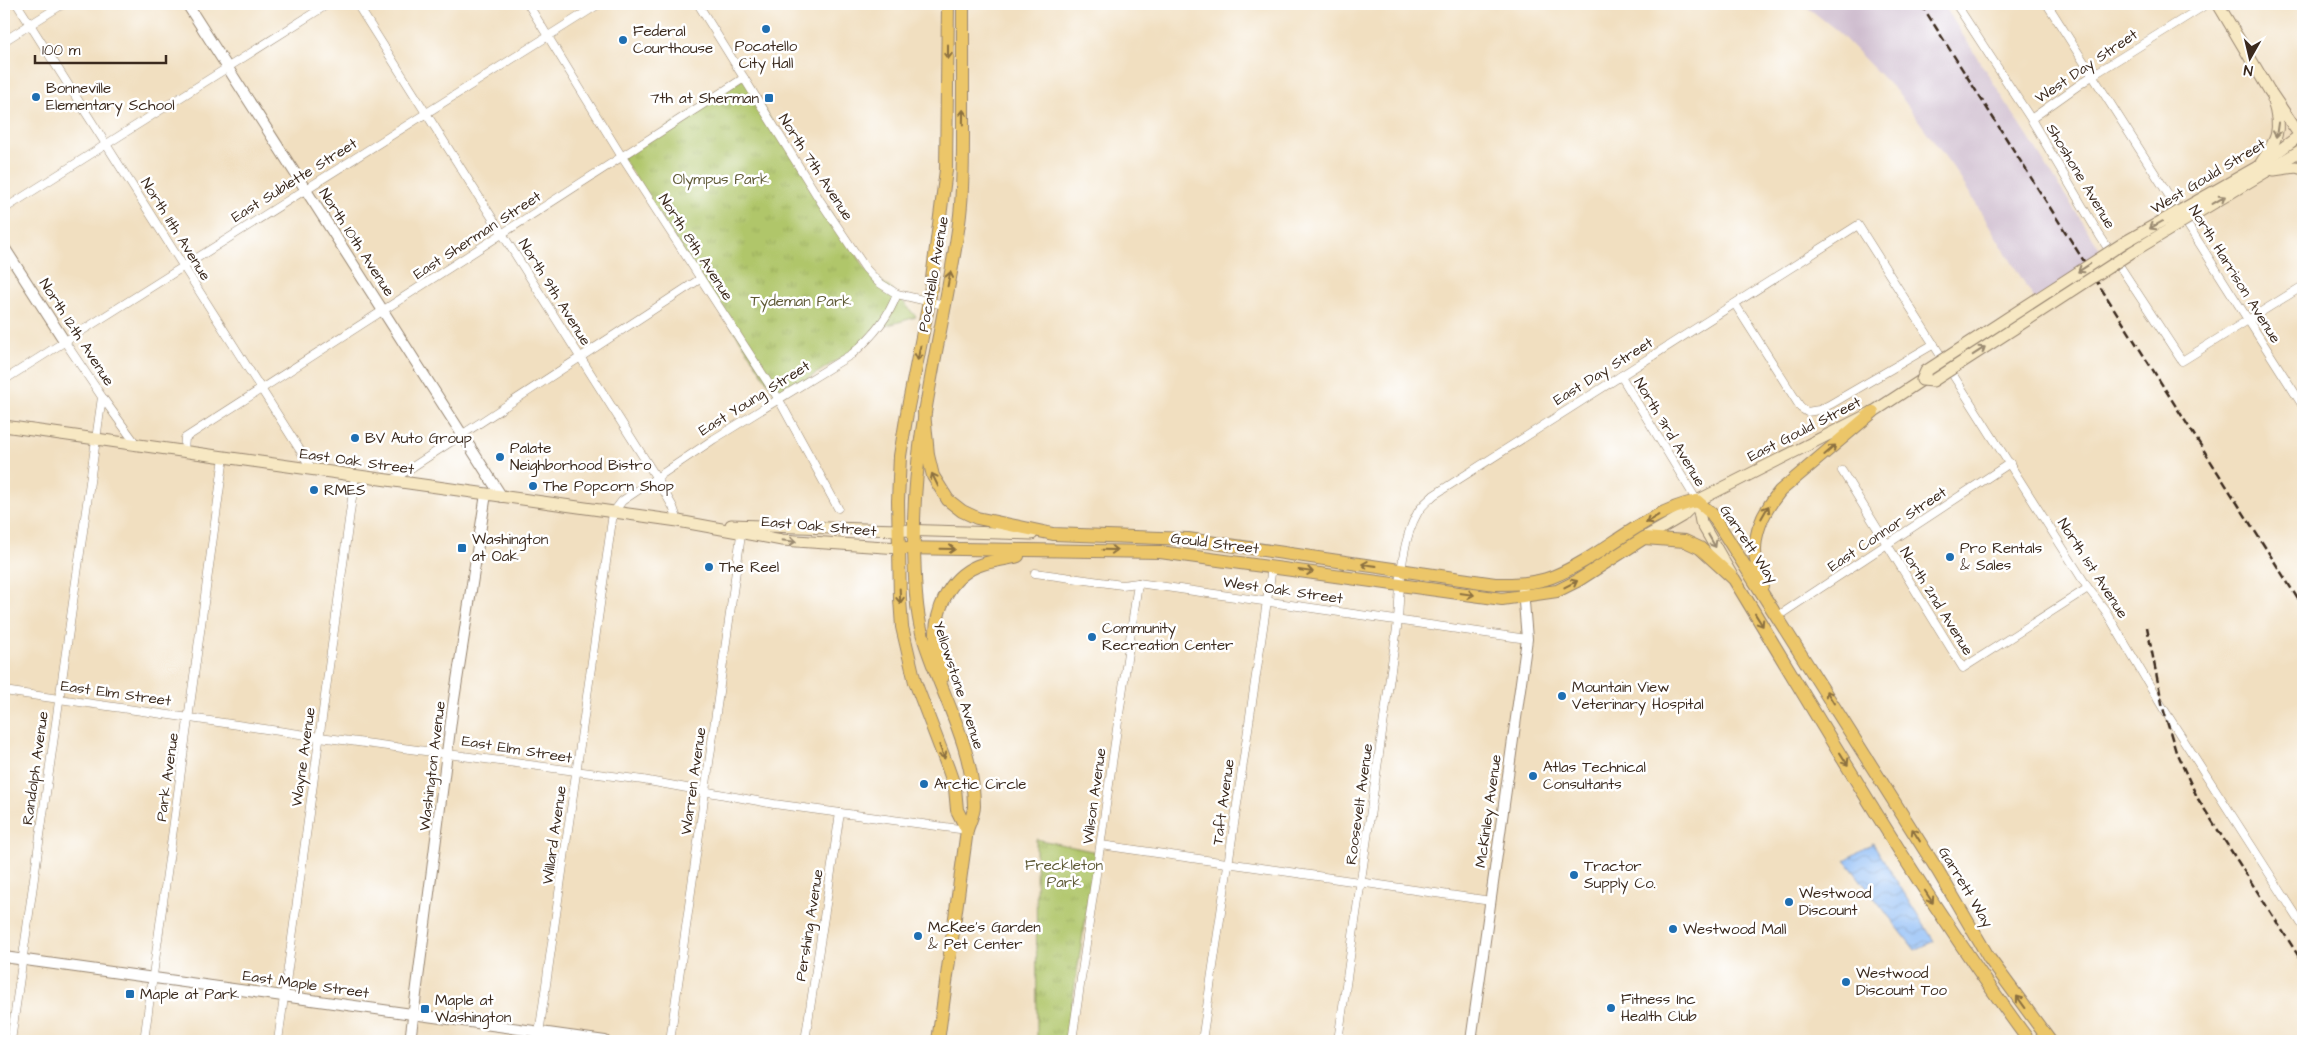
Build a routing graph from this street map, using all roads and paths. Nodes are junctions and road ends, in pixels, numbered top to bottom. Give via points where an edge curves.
1 (17, 4) edge
2 (63, 4) edge
3 (187, 4) edge
4 (328, 4) edge
5 (357, 4) edge
6 (528, 4) edge
7 (599, 4) edge
8 (698, 4) edge
9 (948, 4) edge
10 (963, 4) edge
11 (1956, 4) edge
12 (2047, 4) edge
13 (2207, 4) edge
14 (2218, 4) edge
15 (30, 24) junction
16 (548, 36) junction
17 (4, 41) edge
18 (228, 68) junction
19 (2093, 76) junction
20 (744, 78) junction
21 (2269, 90) junction
22 (426, 113) junction
23 (2031, 119) junction
24 (2302, 136) edge
25 (106, 144) junction
26 (2303, 149) edge
27 (622, 157) junction
28 (2263, 169) junction
29 (2303, 169) edge
30 (306, 189) junction
31 (4, 208) edge
32 (1858, 225) joint
33 (502, 235) junction
34 (4, 247) edge
35 (2129, 247) joint
36 (184, 266) junction
37 (700, 279) junction
38 (2303, 286) edge
39 (897, 294) junction
40 (929, 302) junction
41 (1735, 304) junction
42 (944, 305) junction
43 (384, 311) junction
44 (2247, 320) junction
45 (65, 342) junction
46 (1934, 344) junction
47 (580, 356) junction
48 (1621, 376) junction
49 (4, 380) edge
50 (262, 389) junction
51 (102, 397) junction
52 (778, 398) junction
53 (2303, 406) edge
54 (924, 412) junction
55 (1873, 412) junction
56 (4, 426) edge
57 (462, 434) junction
58 (96, 439) junction
59 (136, 444) junction
60 (184, 451) junction
61 (224, 457) junction
62 (2010, 463) junction
63 (312, 469) junction
64 (1842, 472) dead end
65 (355, 476) junction
66 (656, 477) junction
67 (391, 481) junction
68 (486, 494) junction
69 (502, 497) junction
70 (1697, 501) junction
71 (838, 508) dead end
72 (613, 513) junction
73 (678, 521) junction
74 (742, 529) junction
75 (899, 531) junction
76 (915, 531) junction
77 (1053, 534) junction
78 (1644, 538) junction
79 (1887, 546) junction
80 (899, 548) junction
81 (914, 548) junction
82 (1081, 550) junction
83 (1272, 566) junction
84 (1402, 570) junction
85 (1035, 573) dead end
86 (1734, 579) junction
87 (1138, 584) junction
88 (1522, 584) junction
89 (1400, 585) junction
90 (2088, 588) junction
91 (1762, 593) junction
92 (1524, 598) junction
93 (1267, 602) junction
94 (1778, 616) junction
95 (1398, 621) junction
96 (1527, 640) junction
97 (4, 691) edge
98 (59, 698) junction
99 (946, 699) junction
100 (189, 718) junction
101 (320, 737) junction
102 (449, 753) junction
103 (577, 772) junction
104 (705, 791) junction
105 (840, 813) junction
106 (967, 830) junction
107 (1101, 845) junction
108 (1228, 863) junction
109 (1362, 882) junction
110 (1491, 902) junction
111 (2303, 926) edge
112 (4, 957) edge
113 (23, 960) junction
114 (154, 977) junction
115 (285, 996) junction
116 (415, 1014) junction
117 (539, 1036) edge
118 (12, 1041) edge
119 (144, 1041) edge
120 (278, 1041) edge
121 (410, 1041) edge
122 (605, 1041) edge
123 (670, 1041) edge
124 (805, 1041) edge
125 (938, 1041) edge
126 (1072, 1041) edge
127 (1202, 1041) edge
128 (1338, 1041) edge
129 (1471, 1041) edge
130 (2029, 1041) edge
131 (2050, 1041) edge

1 - 15 street, North 11th Avenue
2 - 15 street
3 - 18 street, North 10th Avenue
4 - 18 street
5 - 22 street, North 9th Avenue
6 - 16 street, North 8th Avenue
7 - 16 street, East Sublette Street
8 - 20 street, North 7th Avenue
9 -> 40 main road, Pocatello Avenue via 946,170
42 -> 10 main road, Pocatello Avenue via 961,206
11 - 23 street, Shoshone Avenue
12 - 19 street, North Harrison Avenue
13 - 19 street, West Day Street
14 - 21 main road
15 - 17 street
15 - 25 street, North 11th Avenue
16 - 22 street, East Sublette Street
16 - 27 street, North 8th Avenue
18 - 25 street
18 - 30 street, North 10th Avenue
19 - 23 street, West Day Street
19 - 44 street, North Harrison Avenue
20 - 27 street, East Sherman Street
20 - 39 street, North 7th Avenue via 866,269 878,282
21 - 24 main road
21 -> 28 main road via 2279,129
22 - 30 street, East Sublette Street
22 - 33 street, North 9th Avenue
23 - 44 street, Shoshone Avenue via 2100,236 2182,361
24 - 28 main road, West Gould Street
25 - 31 street
25 - 36 street, North 11th Avenue
26 - 28 main road, West Gould Street
27 - 33 street, East Sherman Street
27 - 37 street, North 8th Avenue
28 - 29 main road
28 - 35 main road, West Gould Street, bridge
30 - 36 street, East Sublette Street
30 - 43 street, North 10th Avenue
32 - 41 street, East Day Street
32 - 46 street, North 1st Avenue
33 - 43 street, East Sherman Street
33 - 47 street, North 9th Avenue
34 - 45 street, North 12th Avenue
35 - 55 main road, East Gould Street, bridge via 1926,371 1922,380
36 - 45 street, East Sublette Street
36 - 50 street, North 11th Avenue
37 - 47 street
37 - 52 street, North 8th Avenue
38 - 44 street
39 - 40 street, North 7th Avenue
39 - 52 street, East Young Street via 868,341
40 - 42 street, North 7th Avenue
40 -> 75 main road, Pocatello Avenue via 900,456
41 - 46 street via 1801,408 1807,412 1831,404
41 - 48 street, East Day Street
42 - 54 main road, Pocatello Avenue
43 - 50 street, East Sherman Street
43 - 57 street, North 10th Avenue
44 - 53 street, North Harrison Avenue
45 - 49 street, East Sublette Street
45 - 51 street, North 12th Avenue
46 - 62 street, North 1st Avenue
47 - 57 street
47 - 66 street, North 9th Avenue
48 - 70 street, North 3rd Avenue
48 - 84 street, East Day Street via 1434,495 1418,511 1406,543
50 - 60 street, East Sherman Street via 185,438
50 - 63 street, North 11th Avenue
51 - 58 street, North 12th Avenue
51 - 59 street
52 - 66 street, East Young Street
52 - 71 street, North 8th Avenue
54 - 76 main road, Pocatello Avenue via 916,476
77 -> 54 main road via 977,518 948,500 929,466
55 - 70 main road, East Gould Street
91 -> 55 main road via 1755,550 1761,518 1780,490
56 - 58 main road, East Oak Street
57 - 67 street
57 - 69 street, North 10th Avenue
58 - 59 main road, East Oak Street
58 - 98 street, Randolph Avenue
59 - 60 main road, East Oak Street
60 - 61 main road, East Oak Street
61 - 63 main road, East Oak Street
61 - 100 street, Park Avenue
62 - 79 street, East Connor Street
62 - 90 street, North 1st Avenue
63 - 65 main road, East Oak Street
64 - 79 street, North 2nd Avenue
65 - 67 main road, East Oak Street
65 - 101 street, Wayne Avenue
66 - 72 street, East Young Street via 622,501
66 - 73 street, North 9th Avenue
67 - 68 main road, East Oak Street
68 - 69 main road, East Oak Street
68 - 102 street, Washington Avenue
69 - 72 main road, East Oak Street
70 - 78 main road, East Gould Street via 1682,516
70 -> 86 main road, Garrett Way via 1701,522
70 -> 88 main road, East Gould Street via 1675,505 1551,577
70 - 91 main road, Garrett Way via 1712,514
72 - 73 main road, East Oak Street
72 - 103 street, Willard Avenue
73 - 74 main road, East Oak Street
74 - 75 main road, East Oak Street
74 -> 80 main road, East Oak Street via 808,543
74 - 104 street, Warren Avenue
75 - 76 main road, Gould Street
75 - 80 main road, Pocatello Avenue
76 - 77 main road, Gould Street
76 - 81 main road, Pocatello Avenue
84 -> 77 main road, Gould Street via 1188,539
78 - 86 main road via 1685,541 1700,548
92 -> 78 main road, East Gould Street via 1557,591 1578,581
79 - 90 street, North 2nd Avenue via 1963,668
79 - 94 street, East Connor Street
80 - 81 main road, Gould Street
80 -> 106 main road via 900,599 908,656 955,788 957,810
81 -> 82 main road, Gould Street
81 - 99 main road, Yellowstone Avenue via 922,629
82 -> 83 main road, Gould Street via 1160,552
82 - 99 main road via 997,559 970,569 956,580 940,609 936,632
83 -> 89 main road, Gould Street
83 - 93 street, Taft Avenue
84 - 88 main road, Gould Street via 1495,584
84 - 89 street, Roosevelt Avenue
85 - 87 street, West Oak Street via 1122,585
86 -> 130 main road, Garrett Way via 1918,879 1982,979
87 - 93 street, West Oak Street
87 - 107 street, Wilson Avenue
88 - 92 street, McKinley Avenue
89 -> 92 main road, Gould Street via 1502,599
89 - 95 street, Roosevelt Avenue
90 - 111 street, North 1st Avenue via 2105,610 2163,708
91 - 94 main road, Garrett Way
92 - 96 street, McKinley Avenue
93 - 95 street, West Oak Street
93 - 108 street, Taft Avenue
131 -> 94 main road, Garrett Way via 1989,958
95 - 96 street, West Oak Street
95 - 109 street, Roosevelt Avenue
96 - 110 street, McKinley Avenue
97 - 98 street, East Elm Street
98 - 100 street, East Elm Street
98 - 113 street, Randolph Avenue
99 - 106 main road, Yellowstone Avenue via 970,771 974,808
100 - 101 street, East Elm Street
100 - 114 street, Park Avenue
101 - 102 street, East Elm Street
101 - 115 street, Wayne Avenue
102 - 103 street, East Elm Street
102 - 116 street, Washington Avenue
103 - 104 street, East Elm Street
103 - 117 street, Willard Avenue
104 - 105 street, East Elm Street
104 - 123 street, Warren Avenue
105 - 106 street, East Elm Street
105 - 124 street, Pershing Avenue
106 - 125 main road, Yellowstone Avenue
107 - 108 street
107 - 126 street, Wilson Avenue
108 - 109 street
108 - 127 street, Taft Avenue
109 - 110 street
109 - 128 street, Roosevelt Avenue
110 - 129 street, McKinley Avenue
112 - 113 street, East Maple Street
113 - 114 street, East Maple Street
113 - 118 street, Randolph Avenue
114 - 115 street, East Maple Street
114 - 119 street, Park Avenue
115 - 116 street, East Maple Street
115 - 120 street, Wayne Avenue
116 - 117 street, East Maple Street
116 - 121 street, Washington Avenue
117 - 122 street, East Maple Street

